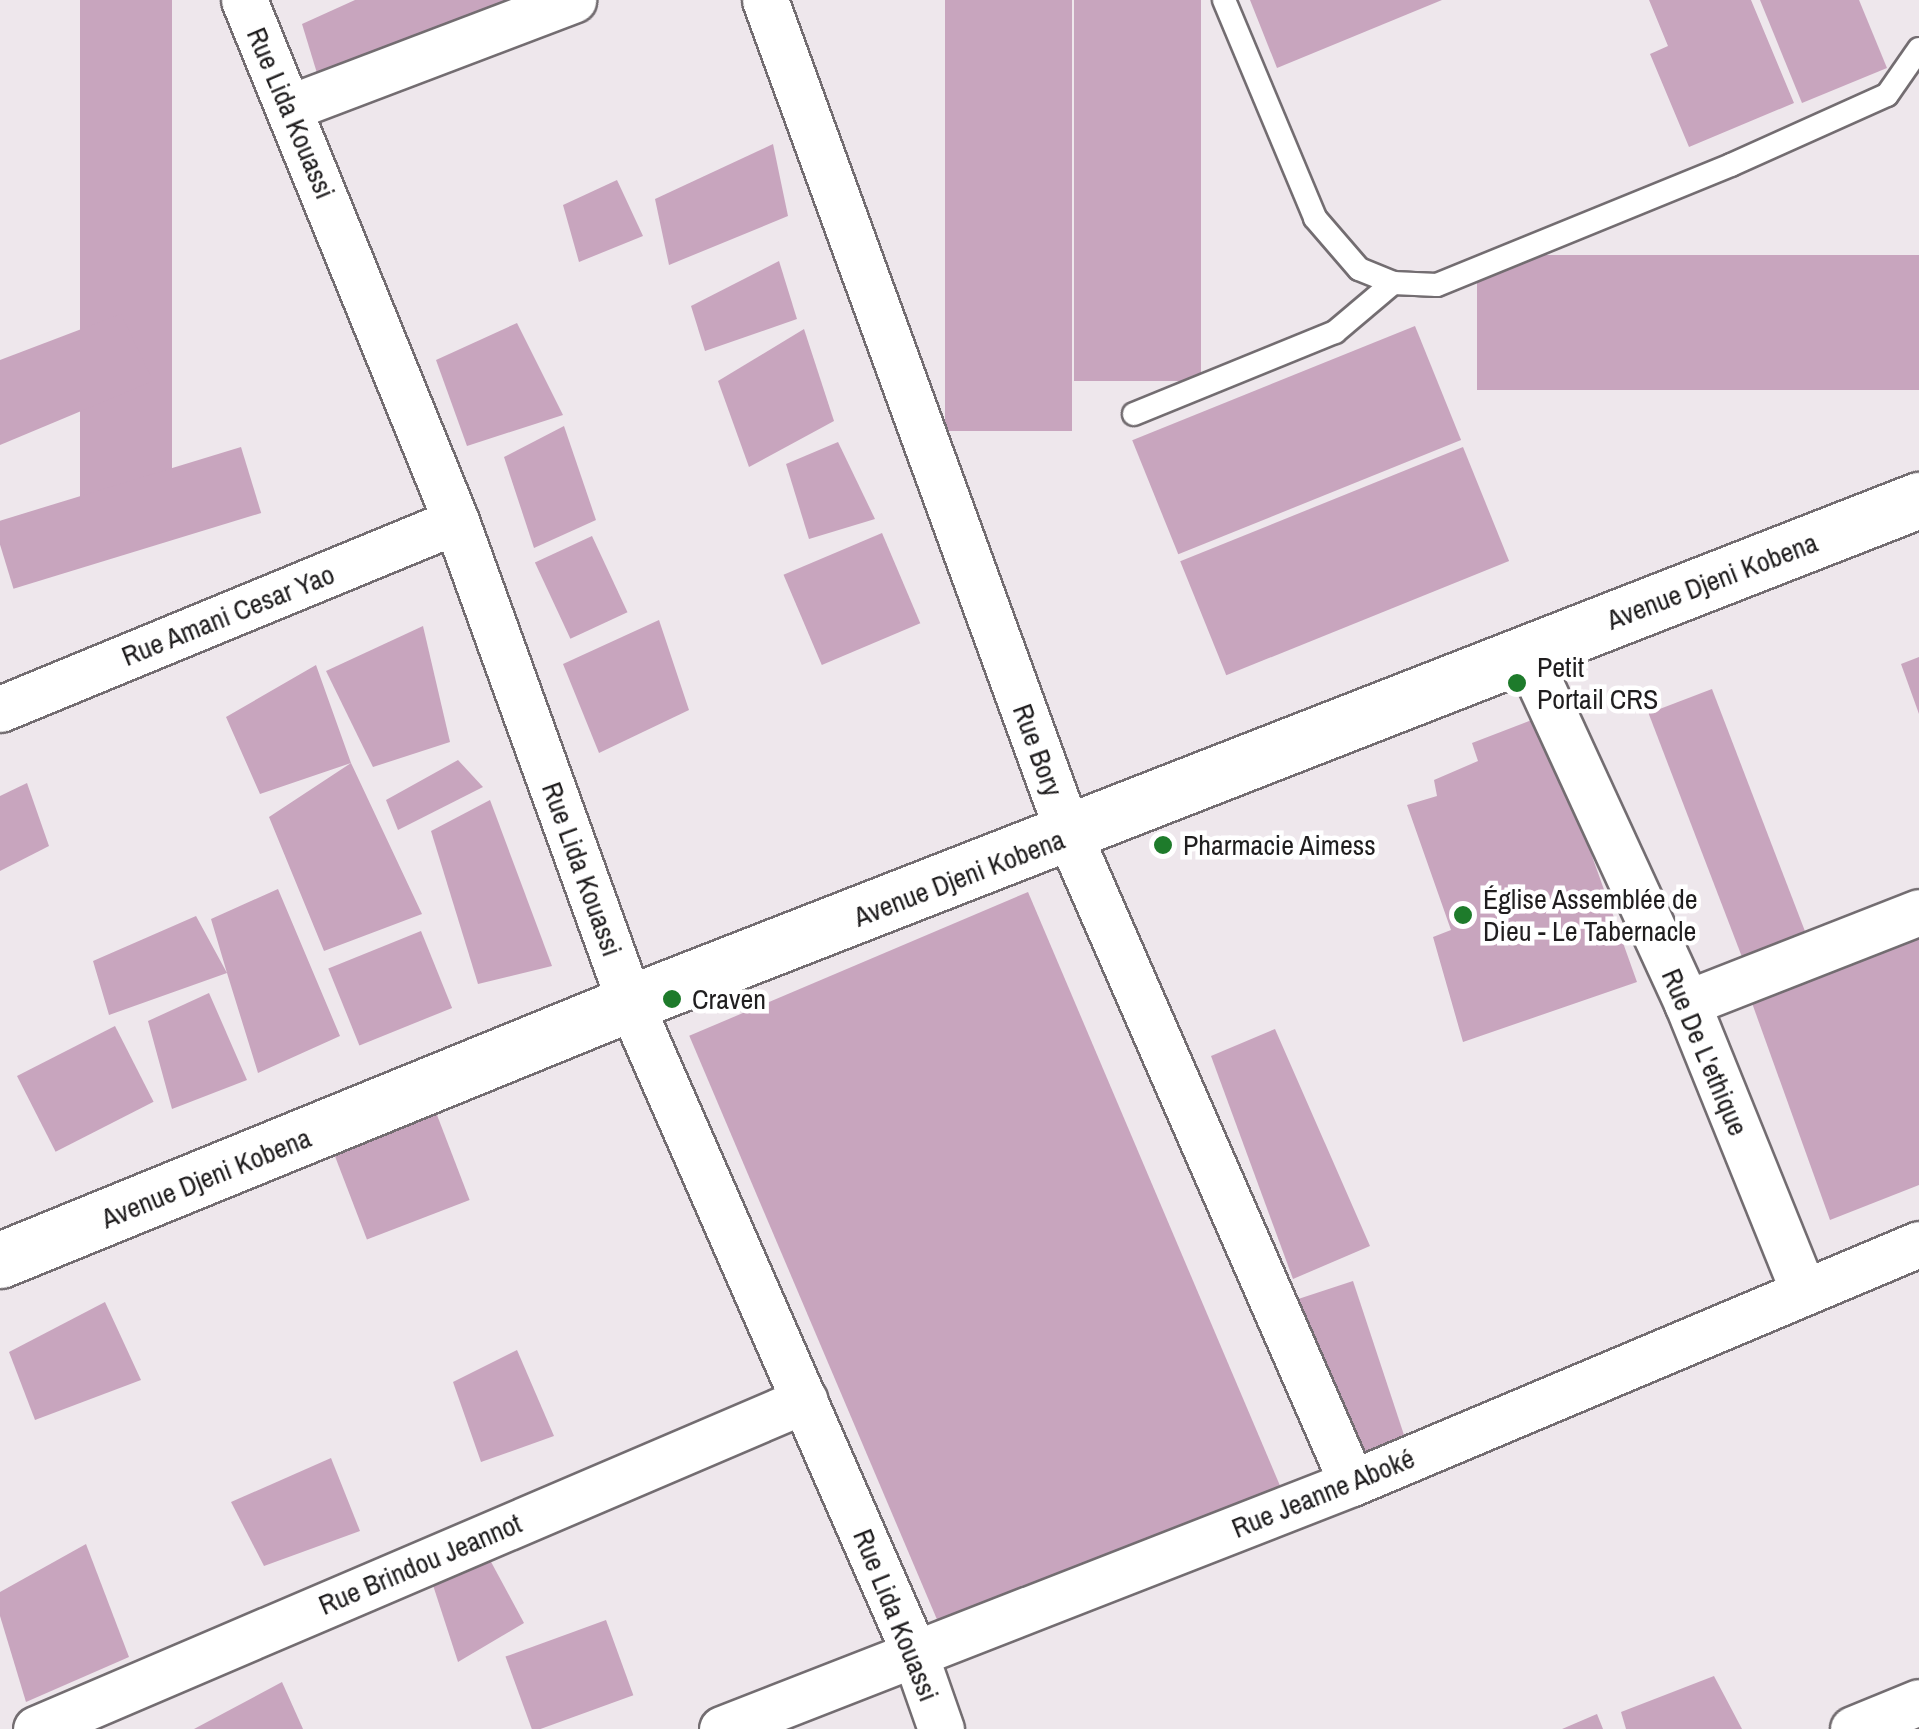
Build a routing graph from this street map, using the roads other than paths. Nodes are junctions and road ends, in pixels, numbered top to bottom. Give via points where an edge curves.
1 (244, 0) edge
2 (573, 0) edge
3 (765, 0) edge
4 (1224, 0) edge
5 (1919, 49) edge
6 (291, 108) junction
7 (1393, 283) junction
8 (1134, 414) dead end
9 (1919, 500) edge
10 (456, 522) junction
11 (1526, 653) junction
12 (0, 709) edge
13 (1069, 836) junction
14 (1919, 912) edge
15 (630, 1003) junction
16 (1687, 1003) junction
17 (1919, 1244) edge
18 (0, 1260) edge
19 (1802, 1290) junction
20 (804, 1400) junction
21 (1352, 1483) junction
22 (914, 1652) junction
23 (36, 1729) edge
24 (722, 1729) edge
25 (941, 1729) edge

1 - 6 street, Rue Lida Kouassi
2 - 6 street
3 - 13 street, Rue Bory
4 - 7 lane via 1314,218 1359,268
5 - 7 lane via 1887,95 1731,165 1436,286
6 - 10 street, Rue Lida Kouassi
7 - 8 lane via 1335,332
9 - 11 street, Avenue Djeni Kobena
10 - 12 street, Rue Amani Cesar Yao
10 - 15 street, Rue Lida Kouassi
11 - 13 street, Avenue Djeni Kobena
11 - 16 street, Rue De L'ethique
13 - 15 street, Avenue Djeni Kobena
13 - 21 street, Rue Bory
14 - 16 street
15 - 18 street, Avenue Djeni Kobena
15 - 20 street, Rue Lida Kouassi
16 - 19 street, Rue De L'ethique
17 - 19 street, Rue Jeanne Aboké
19 - 21 street, Rue Jeanne Aboké
20 - 22 street, Rue Lida Kouassi
20 - 23 street, Rue Brindou Jeannot
21 - 22 street, Rue Jeanne Aboké
22 - 24 street, Rue Jeanne Aboké
22 - 25 street, Rue Lida Kouassi

